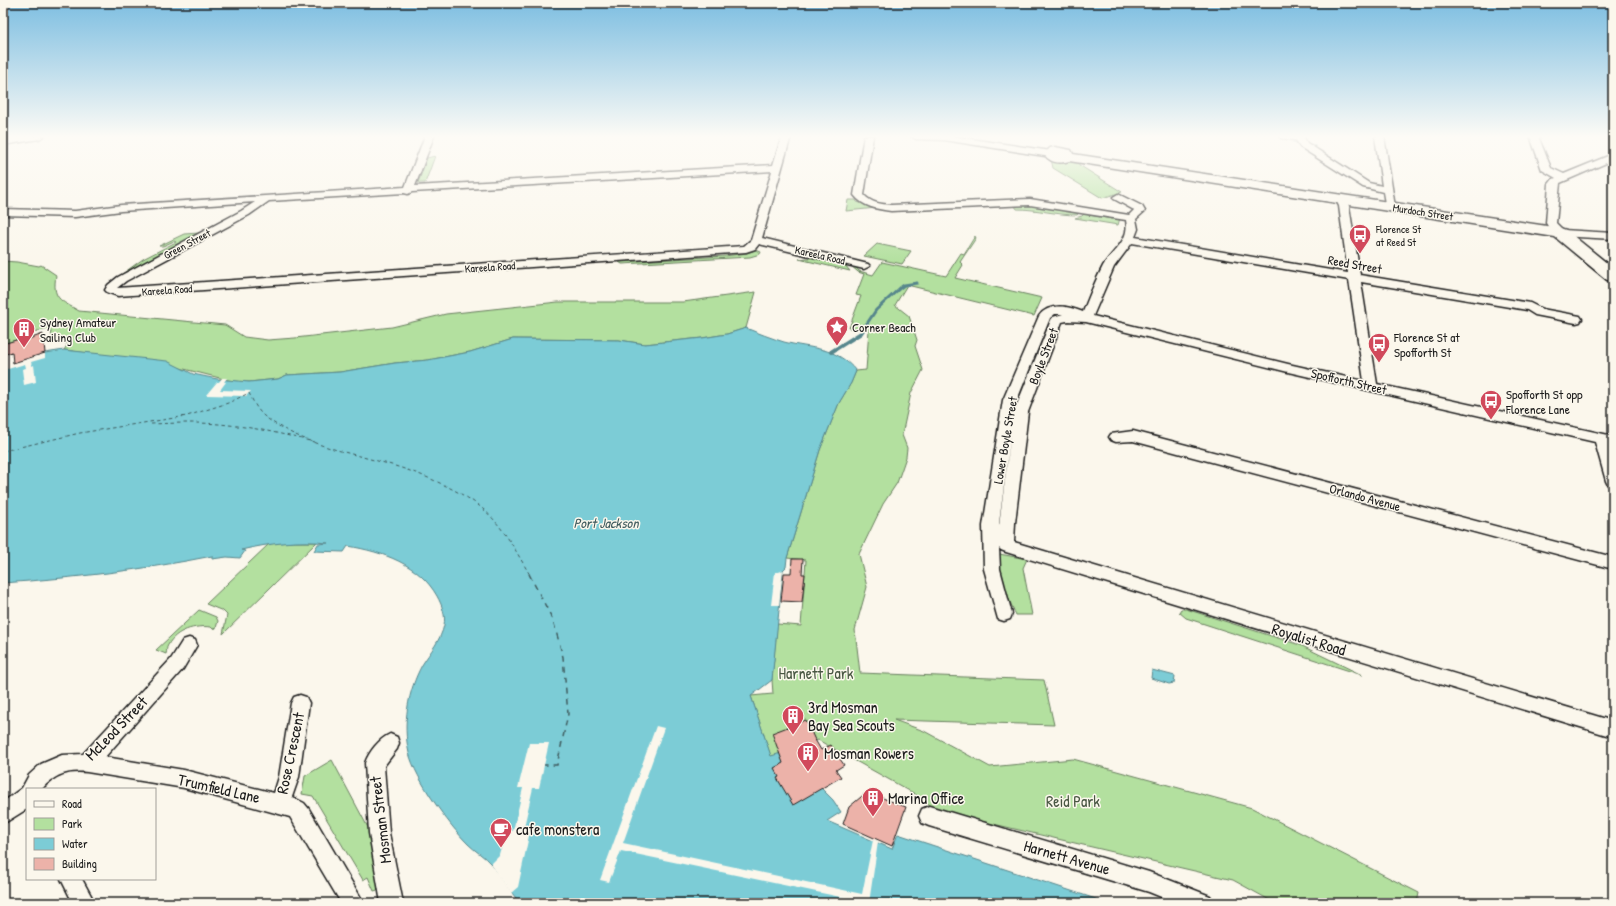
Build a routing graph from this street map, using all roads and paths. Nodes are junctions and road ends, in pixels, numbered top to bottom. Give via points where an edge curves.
1 (413, 178) edge
2 (612, 178) edge
3 (774, 178) edge
4 (861, 178) edge
5 (1208, 178) edge
6 (1355, 178) edge
7 (1385, 178) edge
8 (1565, 178) edge
9 (1387, 190) junction
10 (408, 191) junction
11 (1118, 197) dead end
12 (264, 199) junction
13 (1341, 200) junction
14 (1390, 207) junction
15 (3, 212) edge
16 (1131, 218) junction
17 (1560, 233) junction
18 (1613, 236) edge
19 (1129, 239) junction
20 (756, 240) junction
21 (864, 266) dead end
22 (1613, 276) edge
23 (1355, 278) junction
24 (111, 290) joint
25 (1086, 318) junction
26 (1576, 318) dead end
27 (1371, 386) junction
28 (1116, 437) dead end
29 (1607, 440) edge
30 (1613, 481) edge
31 (1006, 546) joint
32 (1613, 563) edge
33 (1004, 614) dead end
34 (189, 645) dead end
35 (300, 704) dead end
36 (1613, 729) edge
37 (390, 743) dead end
38 (87, 763) junction
39 (32, 788) edge
40 (26, 799) edge
41 (280, 803) junction
42 (3, 814) edge
43 (929, 816) dead end
44 (72, 880) edge
45 (84, 903) edge
46 (353, 903) edge
47 (392, 903) edge
48 (1203, 903) edge

1 - 10 street
2 - 10 street
3 - 20 street
4 - 16 street via 859,194 864,201 882,207 1030,202
5 - 13 main road, Murdoch Street
6 - 9 street via 1366,185
7 - 9 street
8 - 17 street via 1554,184 1551,223
9 - 14 street
10 - 12 street
11 - 16 street via 1140,211
12 - 15 street via 121,208 75,214
12 - 24 street, Green Street via 245,213 122,279
13 - 14 main road, Murdoch Street
13 - 23 street
14 - 17 main road, Murdoch Street
16 - 19 street via 1133,230
17 - 18 street, Murdoch Street
17 - 22 main road
19 - 23 street, Reed Street
19 - 25 street via 1109,266
20 - 21 street, Kareela Road
20 - 24 street, Kareela Road via 751,247 739,250 118,293
23 - 26 street, Reed Street via 1530,307 1539,312
23 - 27 street
25 - 27 street, Spofforth Street
25 - 31 street, Boyle Street via 1066,317 1058,320 1021,412
25 - 33 street, Lower Boyle Street via 1063,310 1049,311 1010,400 991,526 992,569
27 - 29 street, Spofforth Street
28 - 32 street, Orlando Avenue via 1133,436
29 - 30 street
31 - 36 street, Royalist Road
34 - 38 street, McLeod Street via 177,664
35 - 41 street, Rose Crescent via 288,777
37 - 47 street, Mosman Street via 374,763 379,833
38 - 39 street, McLeod Street via 76,761 51,768 36,781
38 - 41 street, Trumfield Lane via 184,779
40 - 42 street, McLeod Street
41 - 46 street via 293,808 302,816
43 - 48 street, Harnett Avenue via 1150,882
44 - 45 street

